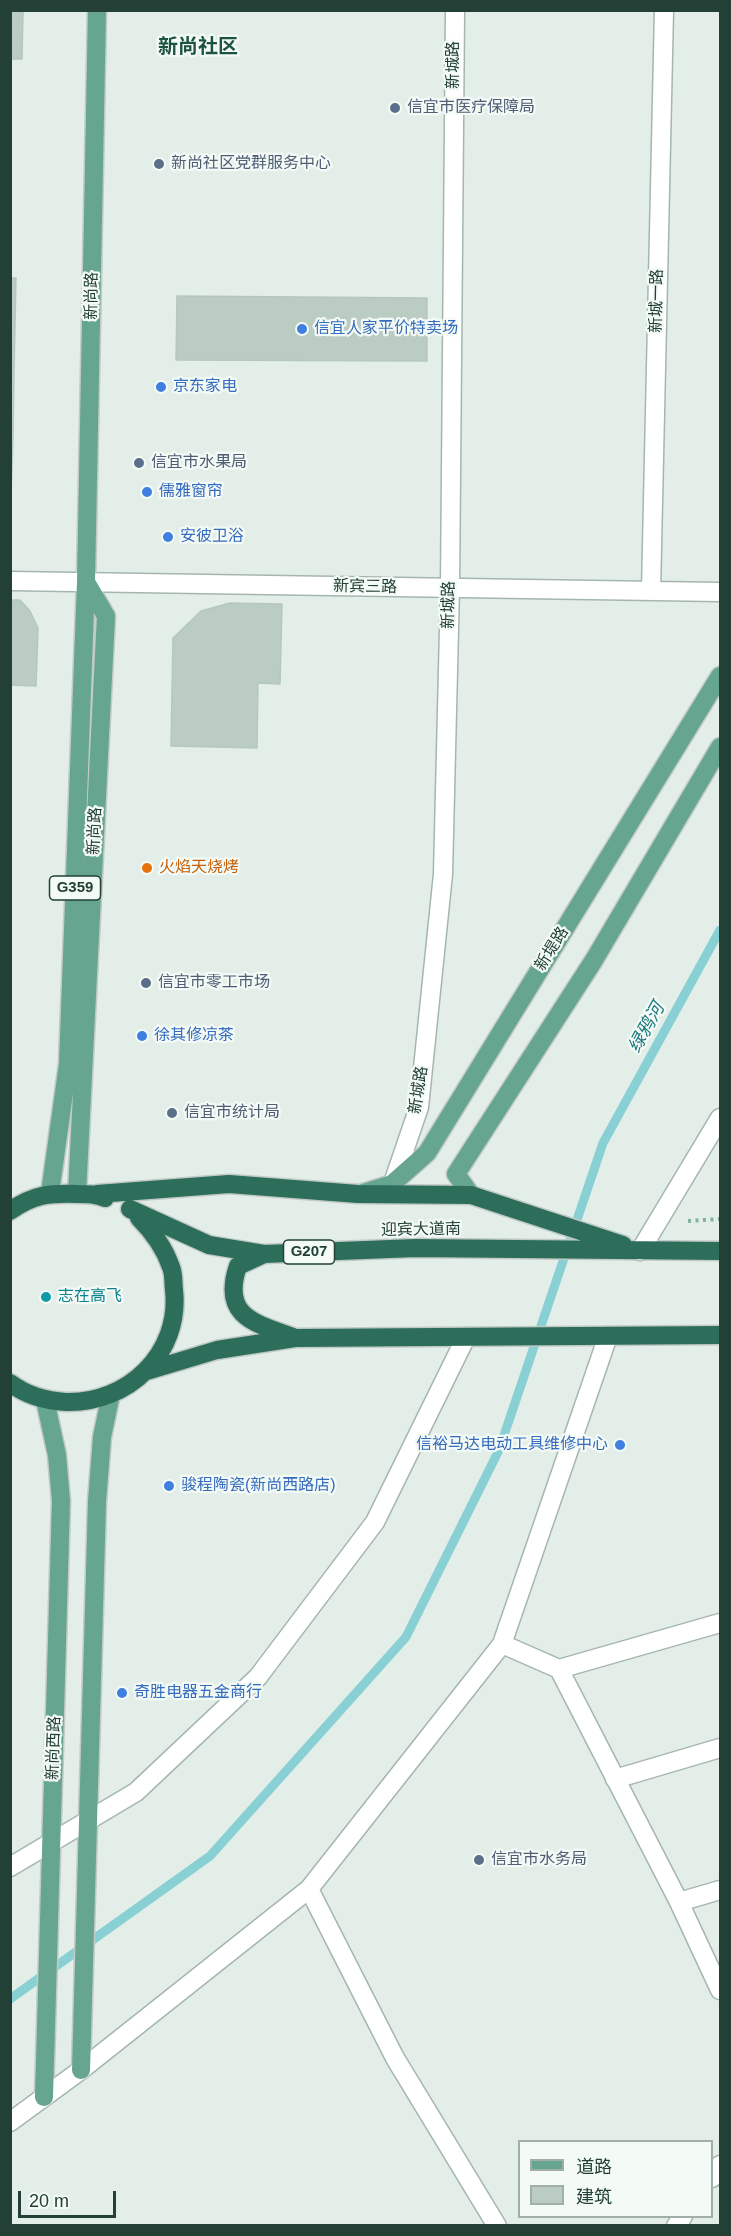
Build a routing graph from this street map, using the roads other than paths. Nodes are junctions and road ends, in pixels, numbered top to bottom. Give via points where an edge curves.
1 (97, 10) edge
2 (455, 10) edge
3 (664, 10) edge
4 (10, 581) edge
5 (86, 582) junction
6 (450, 588) junction
7 (651, 591) junction
8 (720, 592) edge
9 (720, 676) edge
10 (720, 747) edge
11 (720, 1118) edge
12 (391, 1189) junction
13 (50, 1193) junction
14 (77, 1194) junction
15 (97, 1194) junction
16 (471, 1195) junction
17 (130, 1209) junction
18 (10, 1211) edge
19 (640, 1251) junction
20 (720, 1251) edge
21 (264, 1254) junction
22 (720, 1335) edge
23 (603, 1336) junction
24 (466, 1337) junction
25 (295, 1338) junction
26 (147, 1371) junction
27 (10, 1383) edge
28 (111, 1394) junction
29 (45, 1400) junction
30 (720, 1623) edge
31 (502, 1644) junction
32 (558, 1669) junction
33 (720, 1748) edge
34 (615, 1779) junction
35 (88, 1820) junction
36 (51, 1843) junction
37 (10, 1866) edge
38 (309, 1890) junction
39 (720, 1890) edge
40 (679, 1902) junction
41 (720, 1990) edge
42 (81, 2070) junction
43 (44, 2088) junction
44 (10, 2122) edge
45 (498, 2226) edge

1 - 5 main road, 新尚路
2 - 6 street, 新城路
3 - 7 street, 新城一路
4 - 5 street, 新宾三路
5 - 6 street, 新宾三路
5 - 13 main road, 新尚路 / G359 via 68,1064
5 - 14 main road, 新尚路 via 106,616
6 - 7 street, 新宾三路
6 - 12 street, 新城路 via 442,874 419,1107
7 - 8 street, 新宾三路
9 - 12 main road, 新堤路 via 427,1153
10 - 16 main road via 594,960 456,1174
11 - 19 street
12 - 15 highway via 358,1194 229,1184
12 - 16 highway
13 - 14 highway
13 - 18 highway
14 - 15 highway
15 - 17 highway, 迎宾大道南
16 - 19 highway
17 - 21 highway, 迎宾大道南 / G207 via 209,1245
17 - 26 highway via 156,1235 172,1269 176,1305 167,1341
19 - 20 highway, 迎宾大道南 / G207
19 - 21 highway, 迎宾大道南 / G207 via 415,1248
21 - 25 highway via 238,1266 232,1283 237,1307 251,1322
22 - 23 highway
23 - 24 highway
23 - 31 street
24 - 25 highway
24 - 35 street via 375,1522 258,1677 136,1791
25 - 26 highway via 216,1350
26 - 28 highway
27 - 29 highway
28 - 29 highway via 84,1403
28 - 35 main road via 102,1437 97,1502
29 - 36 main road, 新尚西路 via 57,1455 61,1501
30 - 32 street
31 - 32 street
31 - 38 street
32 - 34 street
33 - 34 street
34 - 40 street
35 - 36 street
35 - 42 main road
36 - 37 street
36 - 43 main road, 新尚西路
38 - 42 street
38 - 45 street via 395,2058
39 - 40 street
40 - 41 street
42 - 43 street
43 - 44 street

